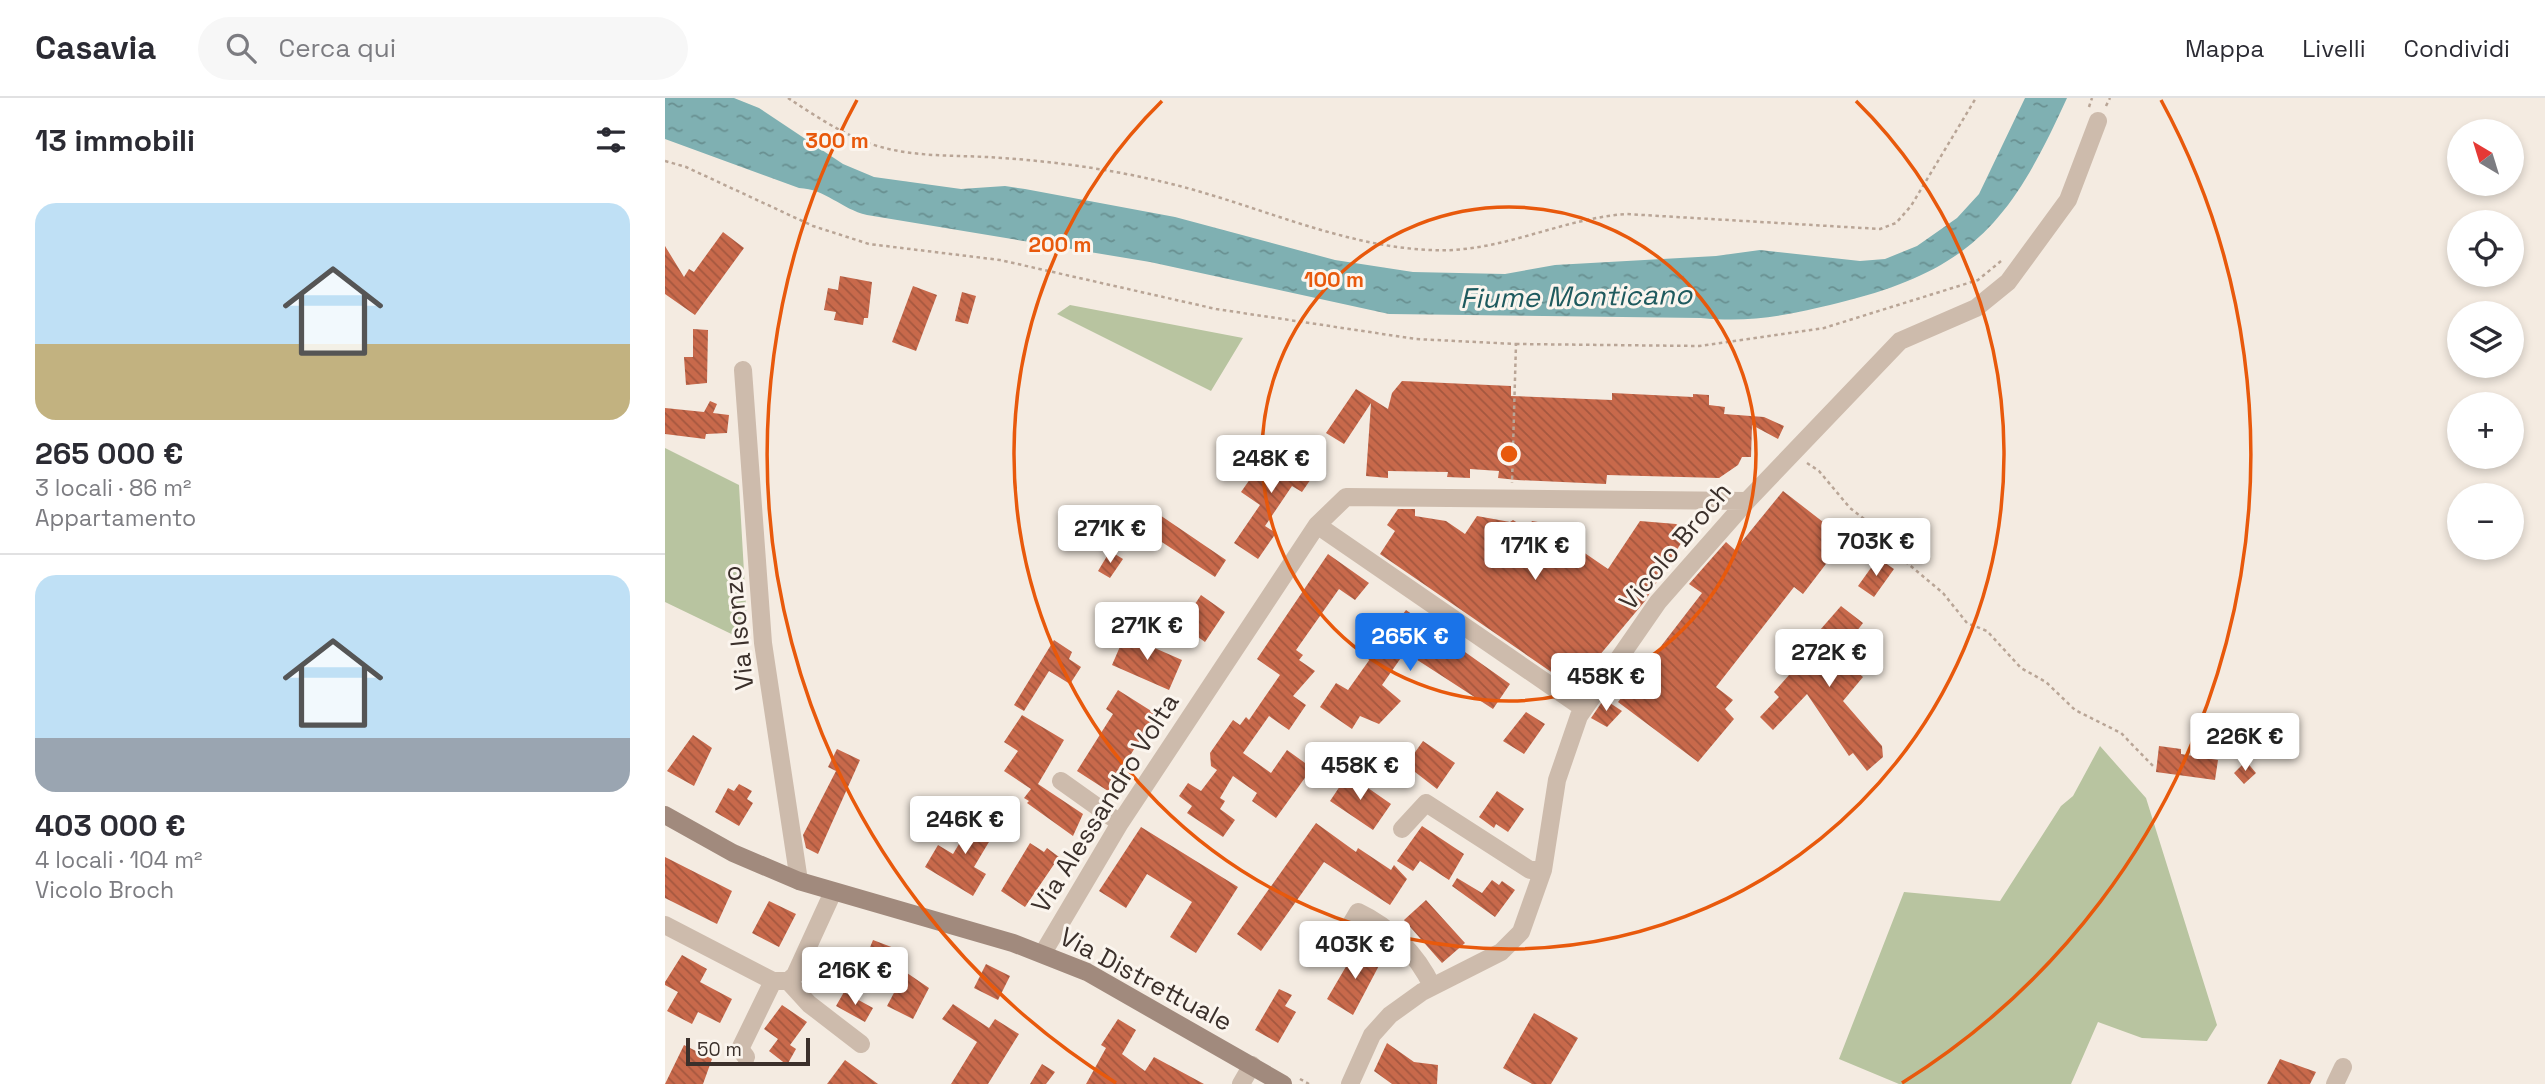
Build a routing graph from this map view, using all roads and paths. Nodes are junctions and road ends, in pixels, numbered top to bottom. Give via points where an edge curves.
1 (788, 98) edge
2 (1976, 98) edge
3 (2092, 98) edge
4 (2093, 116) joint
5 (665, 161) edge
6 (2009, 254) dead end
7 (1516, 344) junction
8 (743, 370) dead end
9 (1792, 454) junction
10 (1511, 499) junction
11 (1747, 501) junction
12 (1317, 525) junction
13 (1583, 708) junction
14 (2155, 768) dead end
15 (1061, 781) dead end
16 (665, 815) edge
17 (1120, 823) junction
18 (1402, 829) dead end
19 (1543, 870) junction
20 (799, 881) junction
21 (833, 892) junction
22 (666, 928) edge
23 (1338, 946) dead end
24 (1043, 953) junction
25 (781, 981) junction
26 (1432, 986) junction
27 (861, 1044) dead end
28 (746, 1058) dead end
29 (1252, 1065) junction
30 (1241, 1084) edge
31 (1283, 1084) edge
32 (1350, 1084) edge

1 - 2 path via 841,130 891,150 1123,173 1359,239 1430,250 1468,250 1513,242 1597,216 1626,214 1879,229 1896,223 1911,206
3 - 4 path
4 - 9 street, Vicolo Broch via 2068,200 2008,282 1976,308 1900,341
5 - 7 path via 813,226 869,244 1000,260 1216,309 1416,338
6 - 7 path via 1978,280 1824,328 1699,346
7 - 10 path
8 - 20 street, Via Isonzo via 763,643
9 - 11 street, Vicolo Broch
9 - 14 path via 1819,471 1894,552 1943,593 1967,623 1987,631 2021,668 2046,682 2075,710 2121,733
10 - 11 street, Via Alessandro Volta
10 - 12 street, Via Alessandro Volta via 1346,497
11 - 13 street, Vicolo Broch via 1658,603
12 - 13 street
12 - 17 street, Via Alessandro Volta
13 - 19 street, Vicolo Broch via 1557,780
15 - 17 street
16 - 20 main road, Via Distrettuale via 733,853
17 - 24 street, Via Alessandro Volta
18 - 19 street via 1426,803 1530,870
19 - 26 street, Vicolo Broch via 1527,919 1511,944
20 - 21 main road, Via Distrettuale
21 - 24 main road, Via Distrettuale
21 - 25 street via 795,975
22 - 25 street
23 - 26 street via 1358,912 1381,923 1422,964
24 - 29 main road, Via Distrettuale via 1128,994
25 - 27 street
25 - 28 street via 740,1049
26 - 32 street, Vicolo Broch via 1380,1025
29 - 30 street
29 - 31 main road, Via Distrettuale

